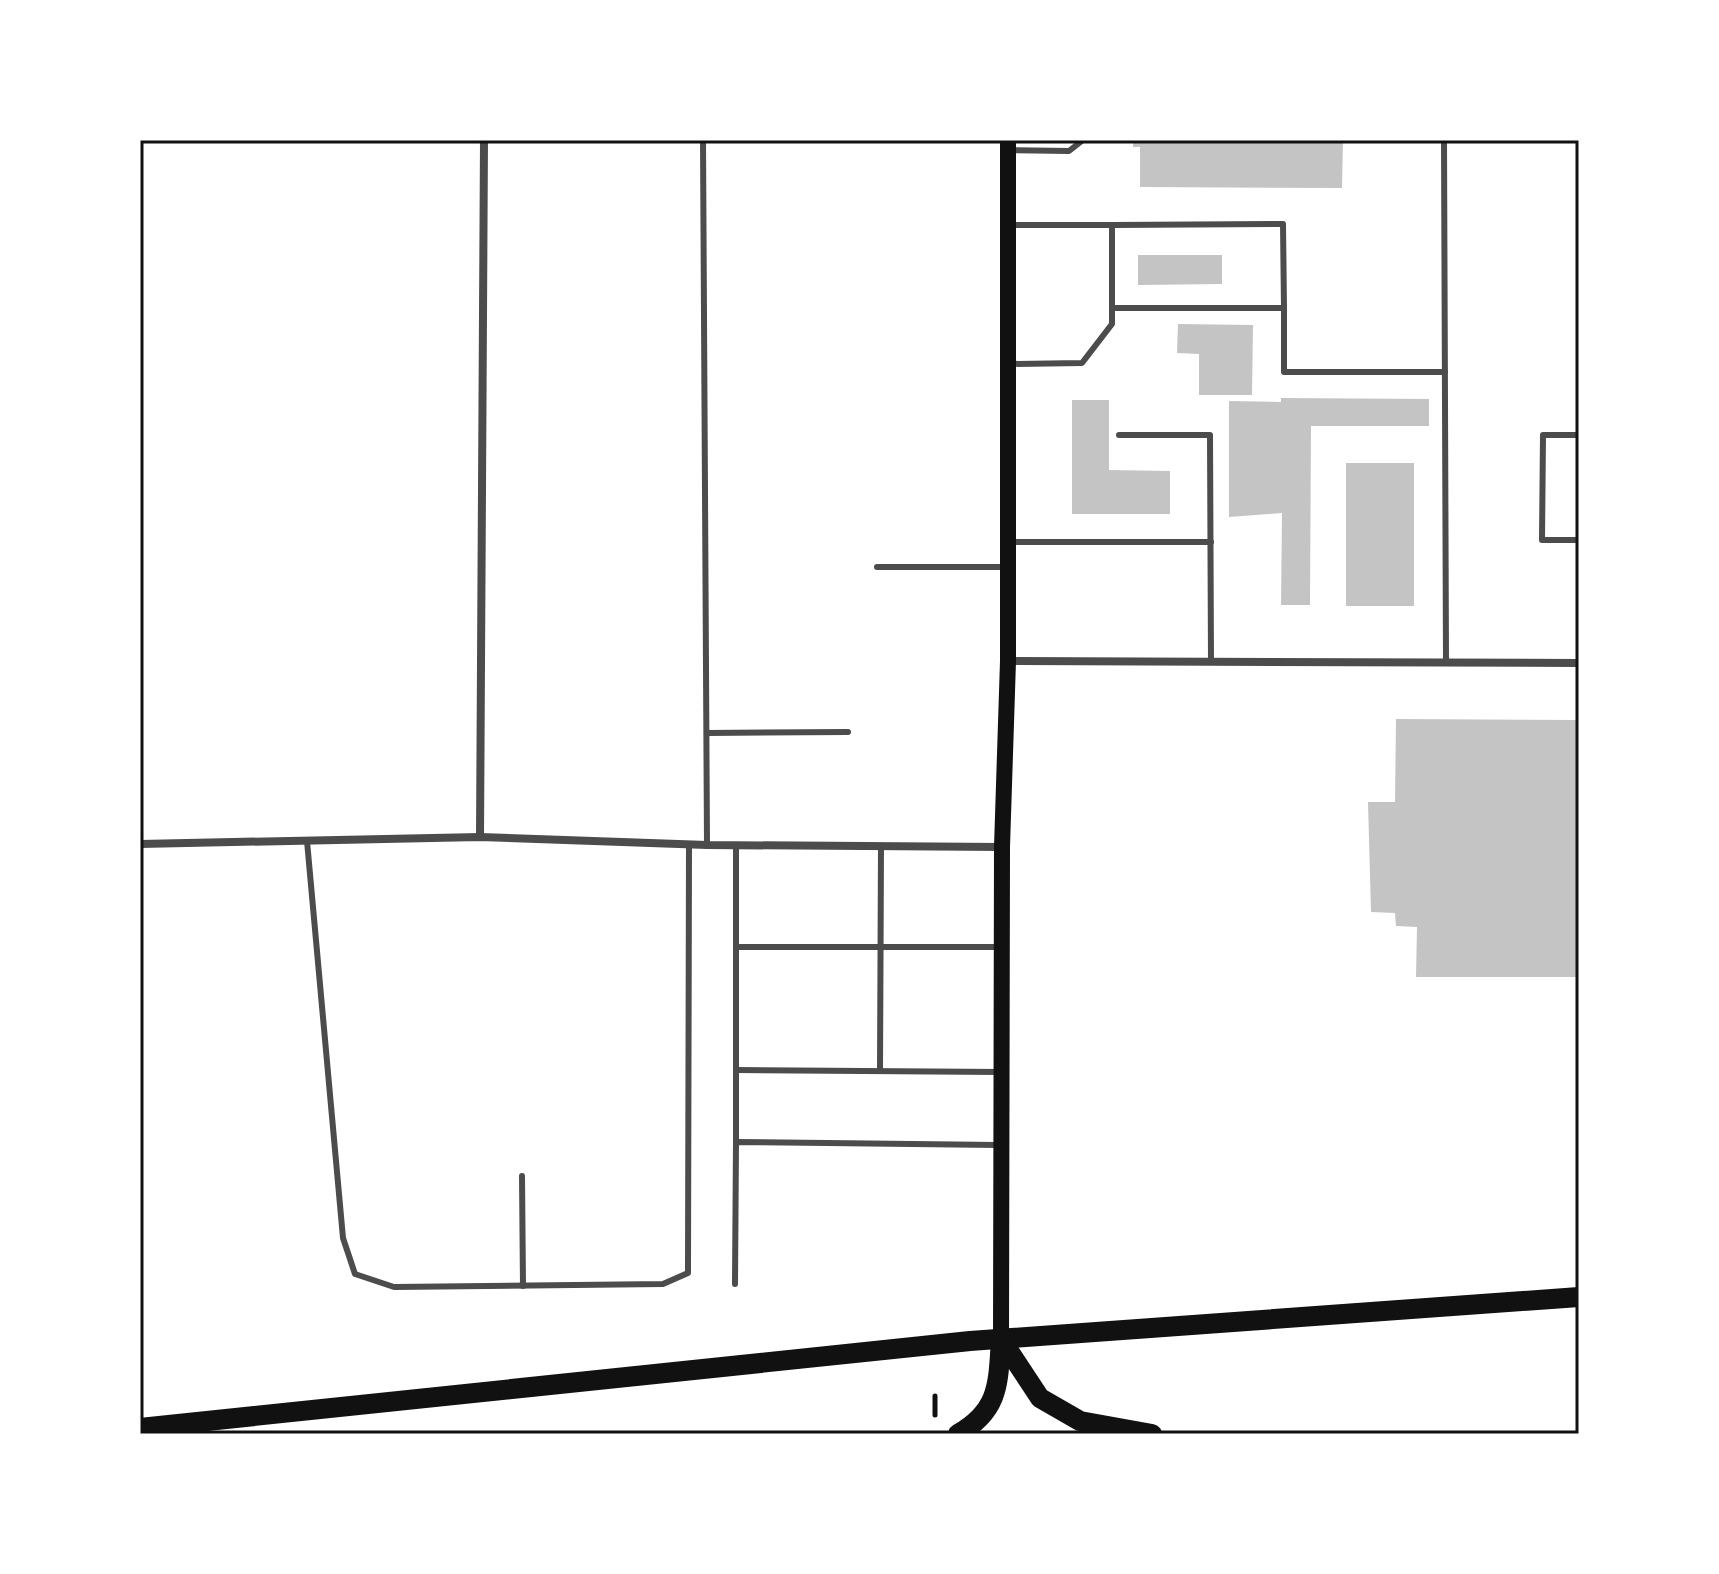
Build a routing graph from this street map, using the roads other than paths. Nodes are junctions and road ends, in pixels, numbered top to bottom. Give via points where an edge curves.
1 (484, 140) edge
2 (703, 140) edge
3 (1083, 140) edge
4 (1444, 140) edge
5 (1008, 145) edge
6 (1008, 225) junction
7 (1112, 225) junction
8 (1112, 308) junction
9 (1284, 308) junction
10 (1008, 364) junction
11 (1445, 372) junction
12 (1119, 435) dead end
13 (1579, 435) edge
14 (1579, 540) edge
15 (1008, 542) junction
16 (1211, 542) junction
17 (877, 567) dead end
18 (1008, 567) junction
19 (1008, 661) junction
20 (1211, 662) junction
21 (1446, 663) junction
22 (1579, 663) edge
23 (848, 732) dead end
24 (707, 733) junction
25 (480, 837) junction
26 (307, 841) junction
27 (140, 844) edge
28 (689, 845) junction
29 (707, 845) junction
30 (736, 845) junction
31 (881, 846) junction
32 (1002, 847) junction
33 (736, 947) junction
34 (880, 947) junction
35 (1002, 947) junction
36 (736, 1070) junction
37 (880, 1071) junction
38 (1002, 1072) junction
39 (736, 1142) junction
40 (1002, 1145) junction
41 (522, 1176) dead end
42 (735, 1284) dead end
43 (523, 1286) junction
44 (1579, 1297) edge
45 (1001, 1339) junction
46 (140, 1428) edge
47 (958, 1434) edge
48 (1152, 1434) edge

1 - 25 street
2 - 24 lane
3 - 5 lane via 1069,151
4 - 11 lane
5 - 6 main road
6 - 7 lane
6 - 10 main road
7 - 8 lane
7 - 9 lane via 1283,224
8 - 9 lane
8 - 10 lane via 1112,324 1082,363
9 - 11 lane via 1284,372
10 - 15 main road
11 - 21 lane
12 - 16 lane via 1210,435
13 - 14 lane via 1543,435 1542,540
15 - 16 lane
15 - 18 main road
16 - 20 lane
17 - 18 lane
18 - 19 main road
19 - 20 street
19 - 32 main road
20 - 21 street
21 - 22 street
23 - 24 lane
24 - 29 lane
25 - 26 street
25 - 28 street
26 - 27 street
26 - 43 lane via 343,1238 355,1274 394,1287
28 - 29 street
28 - 43 lane via 688,1273 663,1284
29 - 30 street
30 - 31 street
30 - 33 lane
31 - 32 street
31 - 34 lane
32 - 35 main road
33 - 34 lane
33 - 36 lane
34 - 35 lane
34 - 37 lane
35 - 38 main road
36 - 37 lane
36 - 39 lane
37 - 38 lane
38 - 40 main road
39 - 40 lane
39 - 42 lane
40 - 45 main road
41 - 43 lane
44 - 45 main road
45 - 46 main road
45 - 47 main road via 997,1394 978,1423
45 - 48 main road via 1040,1398 1080,1421

